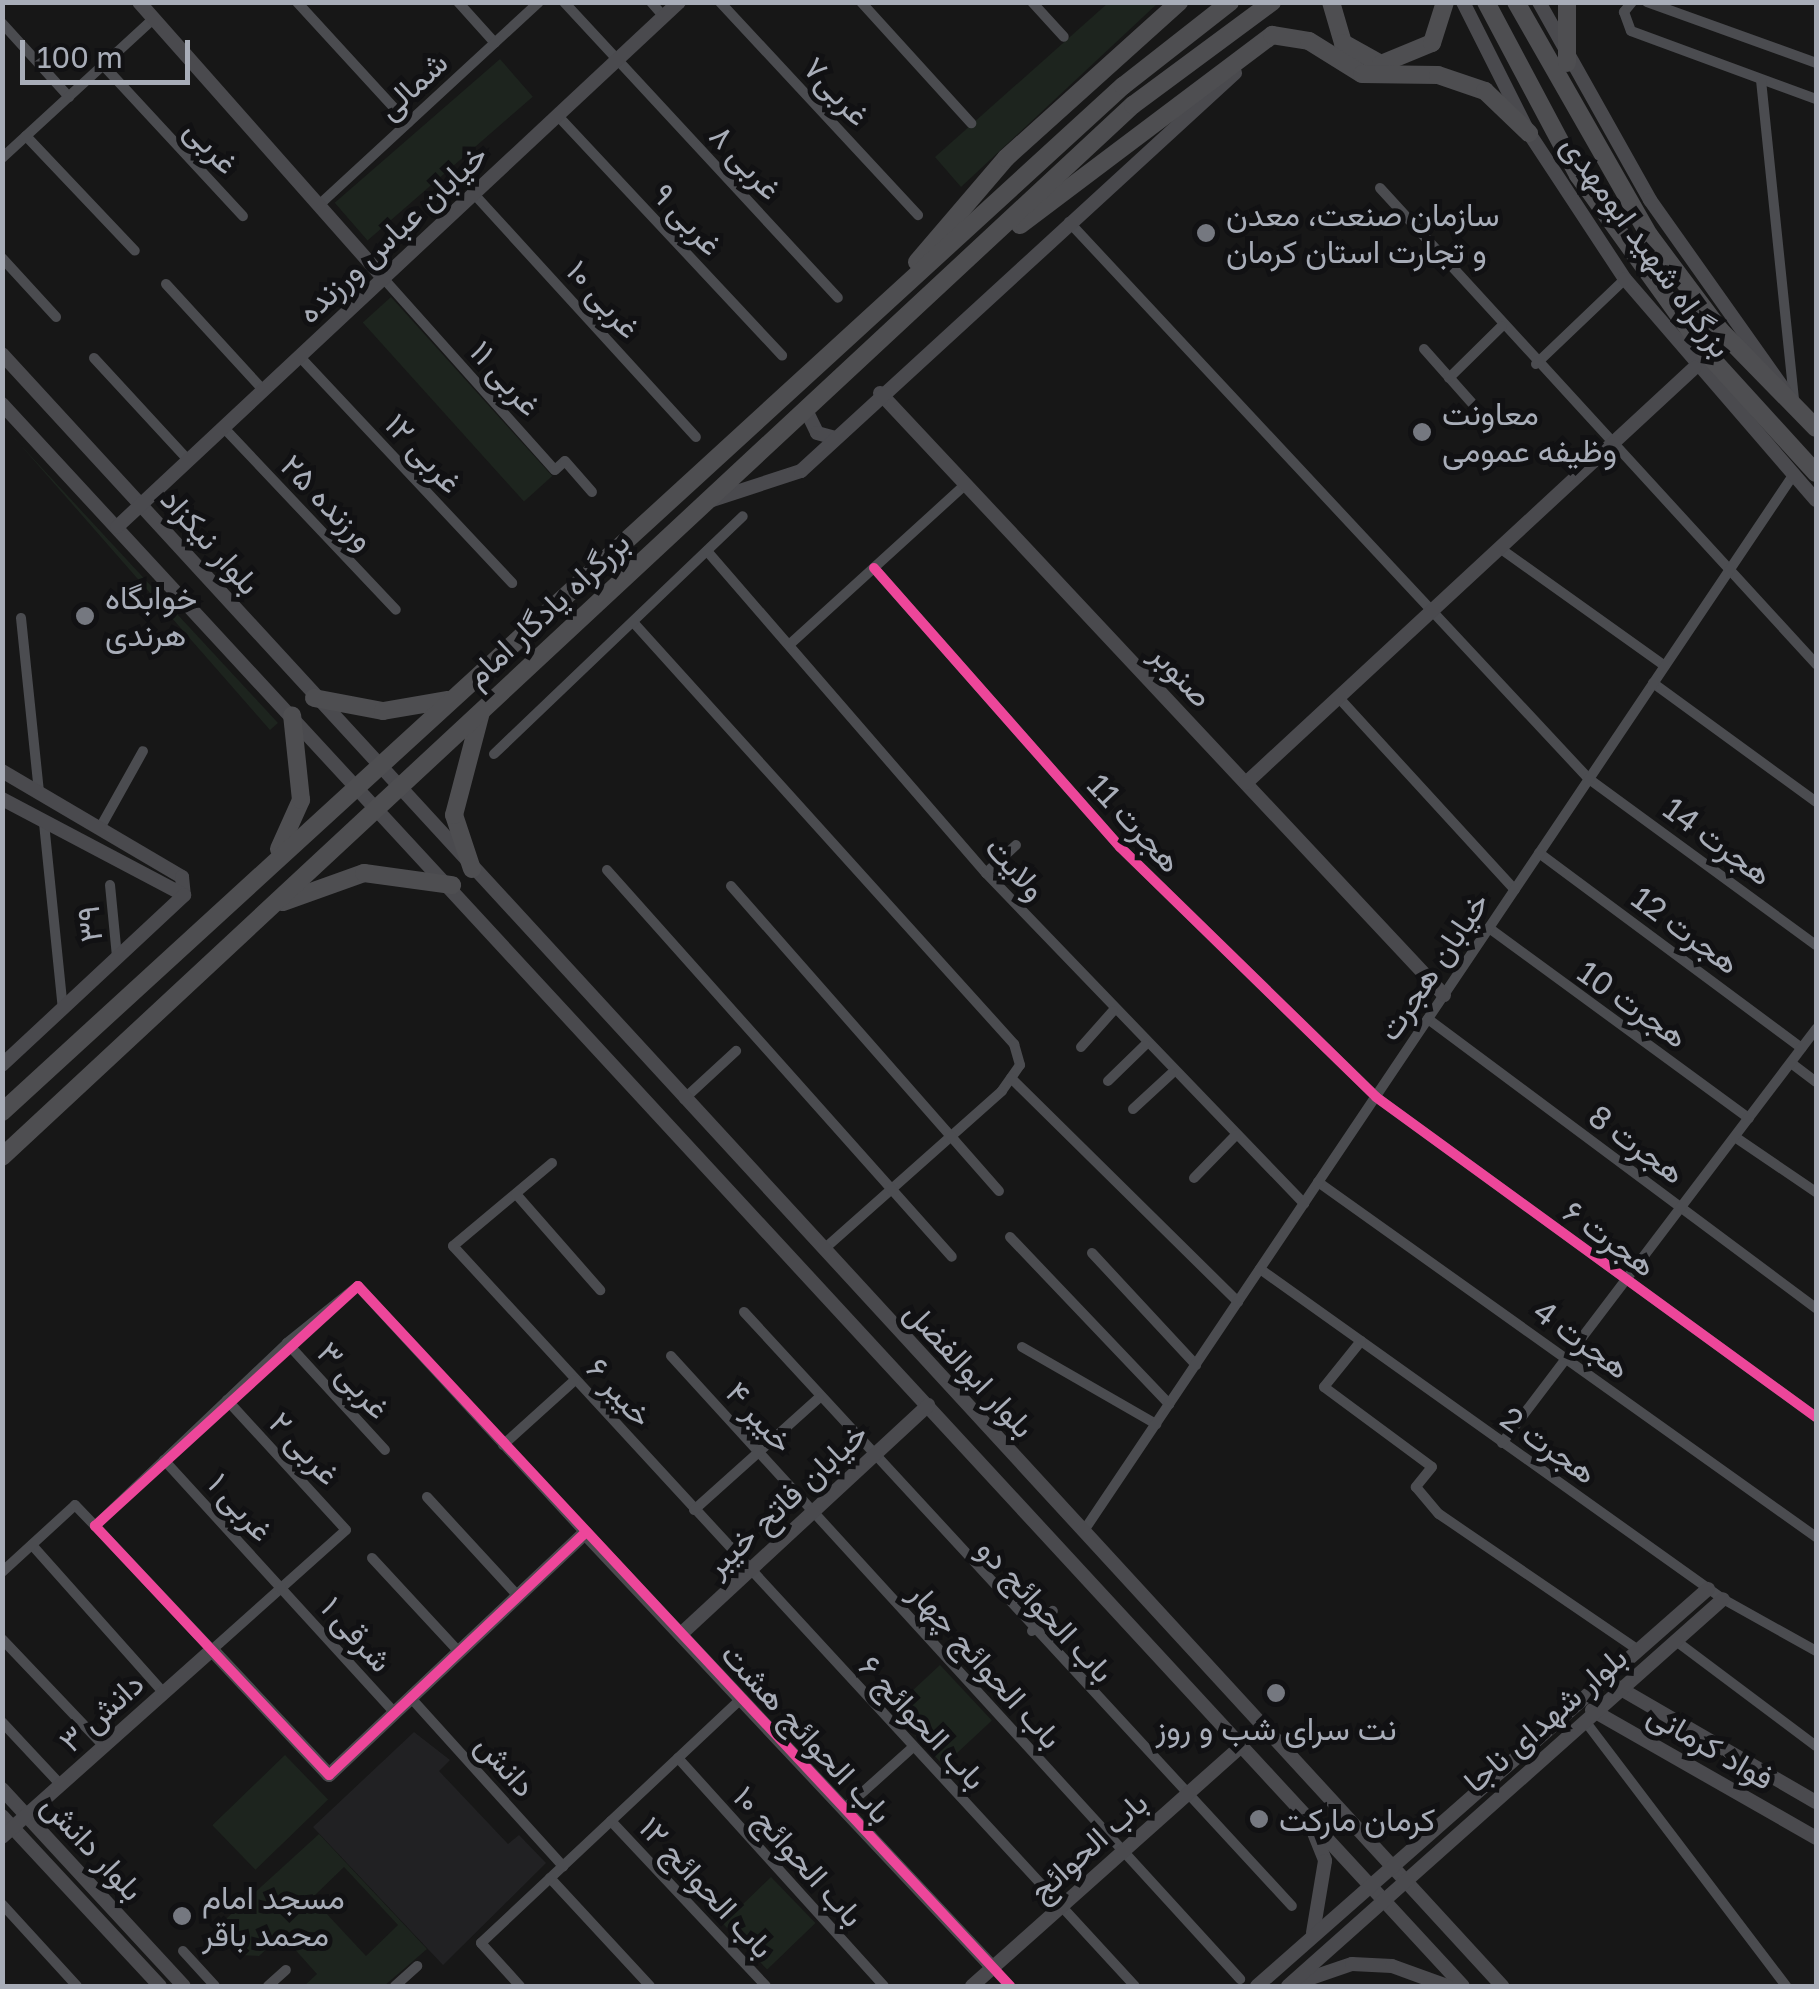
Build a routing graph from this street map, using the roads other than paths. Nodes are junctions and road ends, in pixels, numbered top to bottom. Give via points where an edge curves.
1 (139, 2) edge
2 (297, 2) edge
3 (458, 2) edge
4 (539, 2) edge
5 (564, 2) edge
6 (651, 2) edge
7 (679, 2) edge
8 (720, 2) edge
9 (861, 2) edge
10 (1032, 2) edge
11 (1179, 2) edge
12 (1230, 2) edge
13 (1272, 2) edge
14 (1331, 2) edge
15 (1445, 2) edge
16 (1463, 2) edge
17 (1486, 2) edge
18 (1516, 2) edge
19 (1539, 2) edge
20 (1567, 2) edge
21 (1632, 2) edge
22 (1648, 2) edge
23 (664, 16) junction
24 (153, 19) junction
25 (2, 23) edge
26 (1064, 37) dead end
27 (495, 43) junction
28 (617, 60) junction
29 (1568, 63) junction
30 (1816, 64) edge
31 (103, 66) junction
32 (1235, 73) dead end
33 (1761, 80) junction
34 (69, 97) junction
35 (1816, 99) edge
36 (558, 116) junction
37 (970, 123) dead end
38 (408, 124) junction
39 (1529, 134) junction
40 (26, 136) junction
41 (2, 158) edge
42 (1380, 188) dead end
43 (474, 194) junction
44 (319, 205) junction
45 (1581, 211) junction
46 (918, 214) dead end
47 (243, 216) dead end
48 (1069, 222) junction
49 (990, 244) junction
50 (136, 251) dead end
51 (2, 258) edge
52 (1640, 260) junction
53 (384, 278) junction
54 (1625, 279) junction
55 (166, 284) dead end
56 (895, 292) junction
57 (838, 298) dead end
58 (56, 316) dead end
59 (1502, 326) junction
60 (1424, 349) dead end
61 (2, 354) edge
62 (782, 356) dead end
63 (300, 357) junction
64 (94, 358) dead end
65 (1536, 364) junction
66 (1694, 368) junction
67 (1449, 378) junction
68 (264, 391) junction
69 (880, 393) junction
70 (1472, 403) dead end
71 (2, 404) edge
72 (1794, 408) junction
73 (806, 410) junction
74 (1816, 426) edge
75 (224, 428) junction
76 (696, 437) dead end
77 (836, 438) junction
78 (1611, 448) junction
79 (189, 460) junction
80 (1816, 472) edge
81 (1792, 477) junction
82 (966, 485) junction
83 (592, 492) dead end
84 (1816, 500) edge
85 (708, 501) junction
86 (142, 504) junction
87 (744, 516) dead end
88 (117, 527) junction
89 (1501, 549) junction
90 (706, 551) junction
91 (874, 568) junction
92 (1727, 574) junction
93 (512, 582) dead end
94 (396, 610) dead end
95 (1432, 613) junction
96 (20, 618) dead end
97 (632, 622) junction
98 (789, 645) junction
99 (1816, 664) edge
100 (1665, 666) junction
101 (1654, 683) junction
102 (314, 698) junction
103 (1339, 698) junction
104 (454, 699) junction
105 (481, 710) junction
106 (292, 715) junction
107 (143, 751) dead end
108 (494, 754) dead end
109 (376, 766) junction
110 (2, 771) edge
111 (1589, 779) junction
112 (1246, 783) junction
113 (352, 786) junction
114 (398, 789) junction
115 (39, 792) junction
116 (2, 799) edge
117 (1816, 802) edge
118 (376, 808) junction
119 (44, 823) junction
120 (100, 828) junction
121 (1016, 845) dead end
122 (90, 850) junction
123 (1540, 853) junction
124 (276, 855) junction
125 (472, 869) junction
126 (606, 870) dead end
127 (986, 872) junction
128 (110, 885) dead end
129 (452, 886) junction
130 (731, 886) dead end
131 (1515, 890) junction
132 (184, 896) junction
133 (269, 908) junction
134 (1489, 928) junction
135 (1816, 946) edge
136 (117, 958) junction
137 (1444, 995) junction
138 (63, 1009) junction
139 (1113, 1011) junction
140 (1428, 1020) junction
141 (1816, 1029) edge
142 (1146, 1045) junction
143 (1081, 1047) dead end
144 (1802, 1048) junction
145 (736, 1051) dead end
146 (1791, 1063) junction
147 (2, 1065) edge
148 (1170, 1074) junction
149 (1011, 1078) junction
150 (1108, 1081) dead end
151 (1816, 1082) edge
152 (1376, 1097) junction
153 (684, 1099) junction
154 (6, 1105) edge
155 (1133, 1109) dead end
156 (1749, 1118) junction
157 (713, 1131) junction
158 (952, 1136) junction
159 (1236, 1136) junction
160 (1735, 1136) junction
161 (694, 1149) junction
162 (2, 1157) edge
163 (552, 1163) dead end
164 (1194, 1178) dead end
165 (1318, 1182) junction
166 (892, 1187) junction
167 (999, 1190) dead end
168 (1816, 1192) edge
169 (516, 1194) junction
170 (1304, 1204) junction
171 (1681, 1208) junction
172 (1010, 1237) dead end
173 (823, 1250) junction
174 (1092, 1253) dead end
175 (952, 1257) dead end
176 (1260, 1269) junction
177 (1626, 1280) junction
178 (600, 1290) dead end
179 (1238, 1302) junction
180 (1816, 1308) edge
181 (744, 1312) dead end
182 (1361, 1342) junction
183 (287, 1343) junction
184 (1022, 1347) dead end
185 (671, 1356) dead end
186 (1566, 1360) junction
187 (1196, 1364) junction
188 (575, 1380) junction
189 (819, 1398) junction
190 (227, 1400) junction
191 (1170, 1404) junction
192 (928, 1405) junction
193 (1816, 1418) edge
194 (1156, 1424) junction
195 (1502, 1443) junction
196 (503, 1445) junction
197 (384, 1450) dead end
198 (758, 1452) junction
199 (872, 1457) junction
200 (164, 1460) junction
201 (427, 1497) dead end
202 (694, 1510) junction
203 (812, 1512) junction
204 (95, 1526) junction
205 (585, 1532) junction
206 (1083, 1532) junction
207 (1816, 1536) edge
208 (32, 1545) junction
209 (372, 1558) dead end
210 (749, 1571) junction
211 (2, 1572) edge
212 (281, 1588) junction
213 (1708, 1589) junction
214 (518, 1596) junction
215 (1723, 1600) junction
216 (1053, 1611) dead end
217 (1032, 1631) junction
218 (680, 1634) junction
219 (2, 1639) edge
220 (1676, 1641) junction
221 (212, 1650) junction
222 (1638, 1650) junction
223 (1816, 1651) edge
224 (459, 1652) junction
225 (1604, 1679) junction
226 (1621, 1689) junction
227 (164, 1693) junction
228 (411, 1698) junction
229 (741, 1698) junction
230 (1578, 1702) junction
231 (395, 1713) junction
232 (1590, 1716) junction
233 (2, 1722) edge
234 (104, 1746) junction
235 (1242, 1746) junction
236 (1816, 1746) edge
237 (913, 1747) junction
238 (678, 1758) junction
239 (61, 1785) junction
240 (2, 1789) edge
241 (1184, 1796) junction
242 (1816, 1802) edge
243 (844, 1809) junction
244 (27, 1816) junction
245 (1308, 1818) junction
246 (611, 1821) junction
247 (6, 1827) edge
248 (1816, 1838) edge
249 (1122, 1852) junction
250 (1390, 1865) junction
251 (563, 1866) junction
252 (550, 1878) junction
253 (1404, 1880) junction
254 (1369, 1884) junction
255 (1383, 1900) junction
256 (2, 1904) edge
257 (1292, 1906) dead end
258 (1061, 1907) junction
259 (1312, 1936) junction
260 (182, 1951) dead end
261 (417, 1966) dead end
262 (993, 1968) junction
263 (286, 1970) dead end
264 (1240, 1979) dead end
265 (78, 1986) edge
266 (160, 1986) edge
267 (184, 1986) edge
268 (214, 1986) edge
269 (268, 1986) edge
270 (395, 1986) edge
271 (518, 1986) edge
272 (650, 1986) edge
273 (766, 1986) edge
274 (884, 1986) edge
275 (972, 1986) edge
276 (1010, 1986) edge
277 (1136, 1986) edge
278 (1257, 1986) edge
279 (1289, 1986) edge
280 (1447, 1986) edge
281 (1463, 1986) edge
282 (1502, 1986) edge
283 (1786, 1986) edge

1 - 24 street
2 - 38 street
3 - 27 street
4 - 27 street, شمالی
5 - 28 street, غربی ۸
6 - 23 street
7 - 23 street, خیابان عباس ورزنده
8 - 46 street, غربی۷
9 - 37 street
10 - 26 street
11 - 56 highway via 1006,158
12 - 56 highway, بزرگراه یادگار امام via 1122,86
13 - 49 highway, بزرگراه یادگار امام via 1133,105
14 - 15 highway via 1343,43 1382,64 1432,43
16 - 39 street, بزرگراه شهید ابومهدی
17 - 52 highway, بزرگراه شهید ابومهدی via 1578,175
18 - 72 highway, بزرگراه شهید ابومهدی via 1649,235 1720,330
19 - 29 street, بزرگراه شهید ابومهدی
20 - 29 highway
21 - 33 street via 1624,12 1630,31
22 - 30 street
23 - 28 street, خیابان عباس ورزنده
24 - 31 street
24 - 44 street
25 - 34 street
27 - 38 street, شمالی
28 - 36 street, خیابان عباس ورزنده
28 - 57 street, غربی ۸
29 - 72 street, بزرگراه شهید ابومهدی
31 - 34 street
31 - 47 street, غربی
32 - 48 street
33 - 35 street
33 - 72 street
34 - 40 street
36 - 43 street, خیابان عباس ورزنده
36 - 62 street, غربی ۹
38 - 44 street, شمالی
39 - 45 street, بزرگراه شهید ابومهدی
39 - 49 highway via 1485,92 1438,76 1362,74 1309,41 1272,36
40 - 41 street
40 - 50 street
42 - 59 street
43 - 53 street, خیابان عباس ورزنده
43 - 76 street, غربی ۱۰
44 - 53 street
45 - 52 street
45 - 54 street, بزرگراه شهید ابومهدی
48 - 69 street
48 - 95 street, هجرت 14
49 - 73 highway, بزرگراه یادگار امام
51 - 58 street
52 - 80 highway, بزرگراه شهید ابومهدی via 1703,349
53 - 63 street, خیابان عباس ورزنده
53 - 83 street, غربی ۱۱ via 555,470 564,461
54 - 65 street
54 - 66 street, بزرگراه شهید ابومهدی
55 - 68 street
56 - 104 highway, بزرگراه یادگار امام
59 - 65 street
59 - 67 street
60 - 67 street
61 - 86 street, بلوار نیکزاد
63 - 68 street, خیابان عباس ورزنده
63 - 93 street, غربی ۱۲
64 - 79 street
65 - 78 street
66 - 78 street
66 - 81 street, بزرگراه شهید ابومهدی
67 - 70 street
68 - 75 street, خیابان عباس ورزنده
69 - 77 street
69 - 82 street, صنوبر
71 - 88 street, بلوار نیکزاد
72 - 74 highway, بزرگراه شهید ابومهدی
73 - 77 street via 817,433
73 - 85 highway, بزرگراه یادگار امام
75 - 79 street, خیابان عباس ورزنده
75 - 94 street, ورزنده ۲۵
77 - 85 street via 800,471
78 - 89 street
78 - 92 street
79 - 86 street, خیابان عباس ورزنده
81 - 84 street, بزرگراه شهید ابومهدی
81 - 92 street, خیابان هجرت
82 - 91 street
82 - 112 street, صنوبر
85 - 105 highway, بزرگراه یادگار امام
86 - 88 street, خیابان عباس ورزنده
86 - 102 street, بلوار نیکزاد
87 - 90 street
88 - 106 street, بلوار نیکزاد
89 - 95 street
89 - 100 street
90 - 97 street
90 - 98 street, ولایت
91 - 98 street
91 - 152 street, هجرت 11 via 1120,847
92 - 99 street
92 - 100 street, خیابان هجرت
95 - 103 street
95 - 111 street, هجرت 14
96 - 115 street
97 - 108 street
97 - 149 street via 1014,1044 1020,1064
98 - 127 street, ولایت
100 - 101 street, خیابان هجرت
101 - 111 street, خیابان هجرت
101 - 117 street
102 - 104 highway via 384,711
102 - 109 street, بلوار نیکزاد
103 - 112 street
103 - 131 street
104 - 109 highway, بزرگراه یادگار امام
105 - 114 highway, بزرگراه یادگار امام
105 - 125 highway via 454,815
106 - 113 street, بلوار نیکزاد
106 - 124 highway via 301,800
107 - 120 street
109 - 113 highway, بزرگراه یادگار امام
109 - 114 street, بلوار نیکزاد
110 - 115 street
111 - 123 street, خیابان هجرت
111 - 135 street, هجرت 14
112 - 137 street, صنوبر
113 - 118 street, بلوار نیکزاد
113 - 124 highway, بزرگراه یادگار امام
114 - 118 highway, بزرگراه یادگار امام
114 - 125 street, بلوار ابوالفضل
115 - 120 street
116 - 119 street
118 - 129 street, بلوار ابوالفضل
118 - 133 highway, بزرگراه یادگار امام
119 - 122 street
119 - 138 street
120 - 122 street
120 - 132 street via 182,877
121 - 127 street
122 - 132 street
123 - 131 street, خیابان هجرت
123 - 144 street, هجرت 12
124 - 154 highway, بزرگراه یادگار امام
125 - 153 street, بلوار ابوالفضل
126 - 166 street
127 - 139 street, ولایت
128 - 136 street, ۳۹
129 - 133 highway via 364,873
129 - 161 street, بلوار ابوالفضل
130 - 158 street
131 - 134 street, خیابان هجرت
132 - 136 street
133 - 162 highway, بزرگراه یادگار امام
134 - 137 street, خیابان هجرت
134 - 156 street, هجرت 10
136 - 138 street
137 - 140 street, خیابان هجرت
138 - 147 street
139 - 142 street, ولایت
139 - 143 street
140 - 152 street, خیابان هجرت
140 - 171 street, هجرت 8
141 - 144 street
142 - 148 street, ولایت
142 - 150 street
144 - 146 street
145 - 153 street
146 - 151 street
146 - 156 street
148 - 155 street
148 - 159 street, ولایت
149 - 158 street
149 - 179 street
152 - 165 street, خیابان هجرت
152 - 177 street, هجرت ۶
153 - 157 street, بلوار ابوالفضل
156 - 160 street
157 - 161 street
157 - 173 street, بلوار ابوالفضل
158 - 166 street
158 - 167 street
159 - 164 street
159 - 170 street, ولایت
160 - 168 street
160 - 171 street
161 - 192 street, بلوار ابوالفضل
163 - 169 street
165 - 170 street, خیابان هجرت
165 - 186 street, هجرت 4
166 - 173 street
166 - 175 street
169 - 178 street
169 - 188 street, خیبر ۶ via 454,1246
170 - 176 street, خیابان هجرت
171 - 177 street
171 - 180 street, هجرت 8
172 - 191 street
173 - 206 street, بلوار ابوالفضل
174 - 187 street
176 - 179 street, خیابان هجرت
176 - 182 street, هجرت 2
177 - 186 street
177 - 193 street, هجرت ۶
179 - 187 street, خیابان هجرت
181 - 189 street, باب الحوائج دو
182 - 195 street, هجرت 2
182 - 222 street via 1324,1388 1432,1466 1416,1488 1440,1514
183 - 190 street
183 - 196 street via 358,1286
183 - 197 street, ۳ غربی
184 - 194 street
185 - 198 street, خیبر ۴
186 - 195 street
186 - 207 street, هجرت 4
187 - 191 street, خیابان هجرت
188 - 196 street
188 - 202 street, خیبر ۶
189 - 198 street
189 - 199 street, باب الحوائج دو
190 - 200 street
190 - 212 street, ۲ غربی via 346,1530
191 - 194 street, خیابان هجرت
192 - 199 street, خیابان فاتح خیبر
192 - 235 street, بلوار ابوالفضل
194 - 206 street, خیابان هجرت
195 - 213 street, هجرت 2
196 - 205 street
198 - 202 street
198 - 203 street, خیبر ۴
199 - 203 street, خیابان فاتح خیبر
199 - 217 street, باب الحوائج دو
200 - 204 street
200 - 212 street, ۱ غربی
201 - 214 street
202 - 210 street, خیبر ۶
203 - 210 street, خیابان فاتح خیبر
203 - 249 street, باب الحوائج چهار
204 - 208 street via 74,1505
204 - 221 street
205 - 214 street
205 - 218 street, باب الحوائج هشت
206 - 250 street, بلوار ابوالفضل
208 - 211 street
208 - 227 street
209 - 224 street
210 - 218 street, خیابان فاتح خیبر
210 - 237 street, باب الحوائج ۶
212 - 221 street
212 - 231 street, ۱ شرقی
213 - 215 street, هجرت 2
213 - 222 street, بلوار شهدای ناجا
214 - 224 street
215 - 220 street, بلوار شهدای ناجا
215 - 223 street, هجرت 2
216 - 217 street
217 - 241 street, باب الحوائج دو
218 - 229 street, باب الحوائج هشت
219 - 234 street
220 - 226 street, بلوار شهدای ناجا
220 - 236 street
221 - 227 street, دانش ۳
221 - 231 street via 330,1775
222 - 225 street, بلوار شهدای ناجا
224 - 228 street
225 - 226 street, فواد کرمانی
225 - 230 street, بلوار شهدای ناجا
226 - 232 street, بلوار شهدای ناجا
226 - 242 street, فواد کرمانی
227 - 234 street, دانش ۳
228 - 231 street
228 - 251 street, دانش
229 - 238 street
229 - 243 street, باب الحوائج هشت
230 - 232 street, فواد کرمانی
230 - 250 street, بلوار شهدای ناجا
232 - 248 street, فواد کرمانی
232 - 253 street, بلوار شهدای ناجا
232 - 283 street
233 - 239 street
234 - 239 street, دانش ۳
235 - 241 street, باب الحوائج
235 - 245 street, بلوار ابوالفضل
237 - 243 street
237 - 258 street, باب الحوائج ۶
238 - 246 street
238 - 274 street, باب الحوائج ۱۰
239 - 244 street, دانش ۳
240 - 244 street, بلوار دانش
241 - 249 street, باب الحوائج
241 - 257 street, باب الحوائج دو
243 - 262 street, باب الحوائج هشت
244 - 247 street, دانش ۳
244 - 267 street, بلوار دانش
245 - 254 street, بلوار ابوالفضل
245 - 259 street via 1325,1861
246 - 251 street
246 - 273 street, باب الحوائج ۱۲
247 - 266 street, بلوار دانش
249 - 258 street, باب الحوائج
249 - 264 street, باب الحوائج چهار
250 - 253 street, بلوار ابوالفضل
250 - 254 street, بلوار شهدای ناجا
251 - 252 street
252 - 271 street via 481,1944
252 - 272 street
253 - 255 street, بلوار شهدای ناجا
253 - 282 street, بلوار ابوالفضل
254 - 255 street, بلوار ابوالفضل
254 - 259 street, بلوار شهدای ناجا
255 - 279 street, بلوار شهدای ناجا
255 - 281 street, بلوار ابوالفضل
256 - 265 street
258 - 262 street, باب الحوائج
258 - 277 street, باب الحوائج ۶
259 - 278 street, بلوار شهدای ناجا
260 - 268 street
261 - 270 street
262 - 275 street, باب الحوائج
262 - 276 street
263 - 269 street
279 - 280 street via 1352,1964 1392,1966

